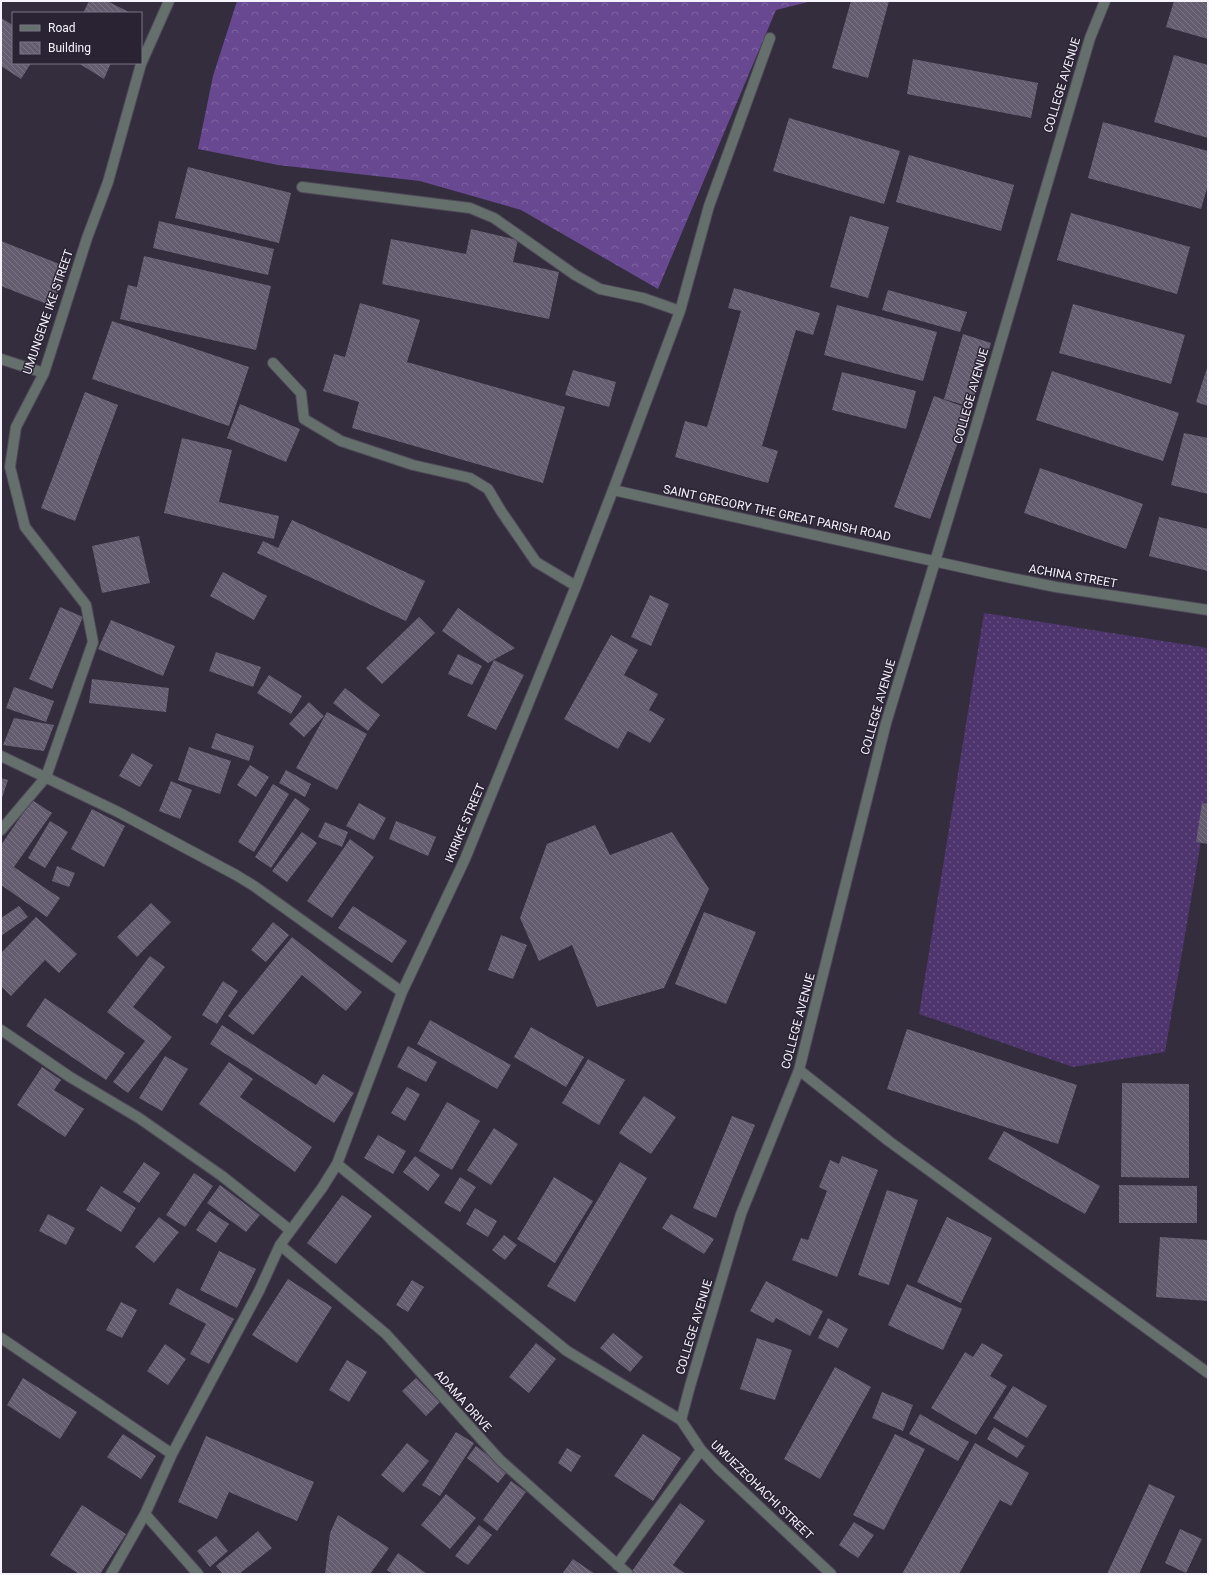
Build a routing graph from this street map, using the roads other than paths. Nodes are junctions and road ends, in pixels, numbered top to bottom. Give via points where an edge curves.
1 (169, 1) edge
2 (1105, 1) edge
3 (770, 38) dead end
4 (142, 62) edge
5 (141, 64) edge
6 (302, 187) dead end
7 (680, 311) junction
8 (1, 359) edge
9 (273, 363) dead end
10 (44, 373) junction
11 (613, 490) junction
12 (935, 561) junction
13 (576, 586) junction
14 (1208, 610) edge
15 (1, 756) edge
16 (46, 777) junction
17 (1, 830) edge
18 (402, 992) junction
19 (1, 1030) edge
20 (799, 1070) junction
21 (337, 1164) junction
22 (290, 1230) junction
23 (280, 1245) junction
24 (1, 1338) edge
25 (1208, 1373) edge
26 (681, 1420) junction
27 (701, 1450) junction
28 (172, 1454) junction
29 (145, 1514) junction
30 (617, 1565) junction
31 (111, 1574) edge
32 (198, 1574) edge
33 (628, 1574) edge
34 (831, 1574) edge

1 - 4 street, UMUNGENE IKE STREET
2 - 12 street, COLLEGE AVENUE via 1090,38
3 - 7 street, IKIRIKE STREET via 709,206
5 - 10 street, UMUNGENE IKE STREET via 108,182 87,238
6 - 7 street via 470,208 494,218 574,276 600,289 643,298
7 - 11 street, IKIRIKE STREET
8 - 10 street
9 - 13 street via 301,393 304,419 341,441 412,465 479,482 488,489 536,562
10 - 16 street, UMUNGENE IKE STREET via 16,427 10,467 25,527 86,605 93,642
11 - 12 street, SAINT GREGORY THE GREAT PARISH ROAD
11 - 13 street, IKIRIKE STREET
12 - 14 street, ACHINA STREET via 1056,587
12 - 20 street, COLLEGE AVENUE via 886,722
13 - 18 street, IKIRIKE STREET via 465,859
15 - 16 street
16 - 17 street
16 - 18 street via 118,812 242,879
18 - 21 street, IKIRIKE STREET
19 - 22 street via 70,1077 139,1118 222,1176
20 - 25 street via 890,1142
20 - 26 street, COLLEGE AVENUE via 741,1214
21 - 22 street, IKIRIKE STREET
21 - 26 street via 567,1351
22 - 23 street, IKIRIKE STREET
23 - 28 street, IKIRIKE STREET via 259,1291
23 - 30 street, ADAMA DRIVE via 386,1334 500,1460
24 - 28 street
26 - 27 street, UMUEZEOHACHI STREET
27 - 30 street
27 - 34 street, UMUEZEOHACHI STREET
28 - 29 street, IKIRIKE STREET
29 - 31 street, IKIRIKE STREET
29 - 32 street
30 - 33 street, ADAMA DRIVE

